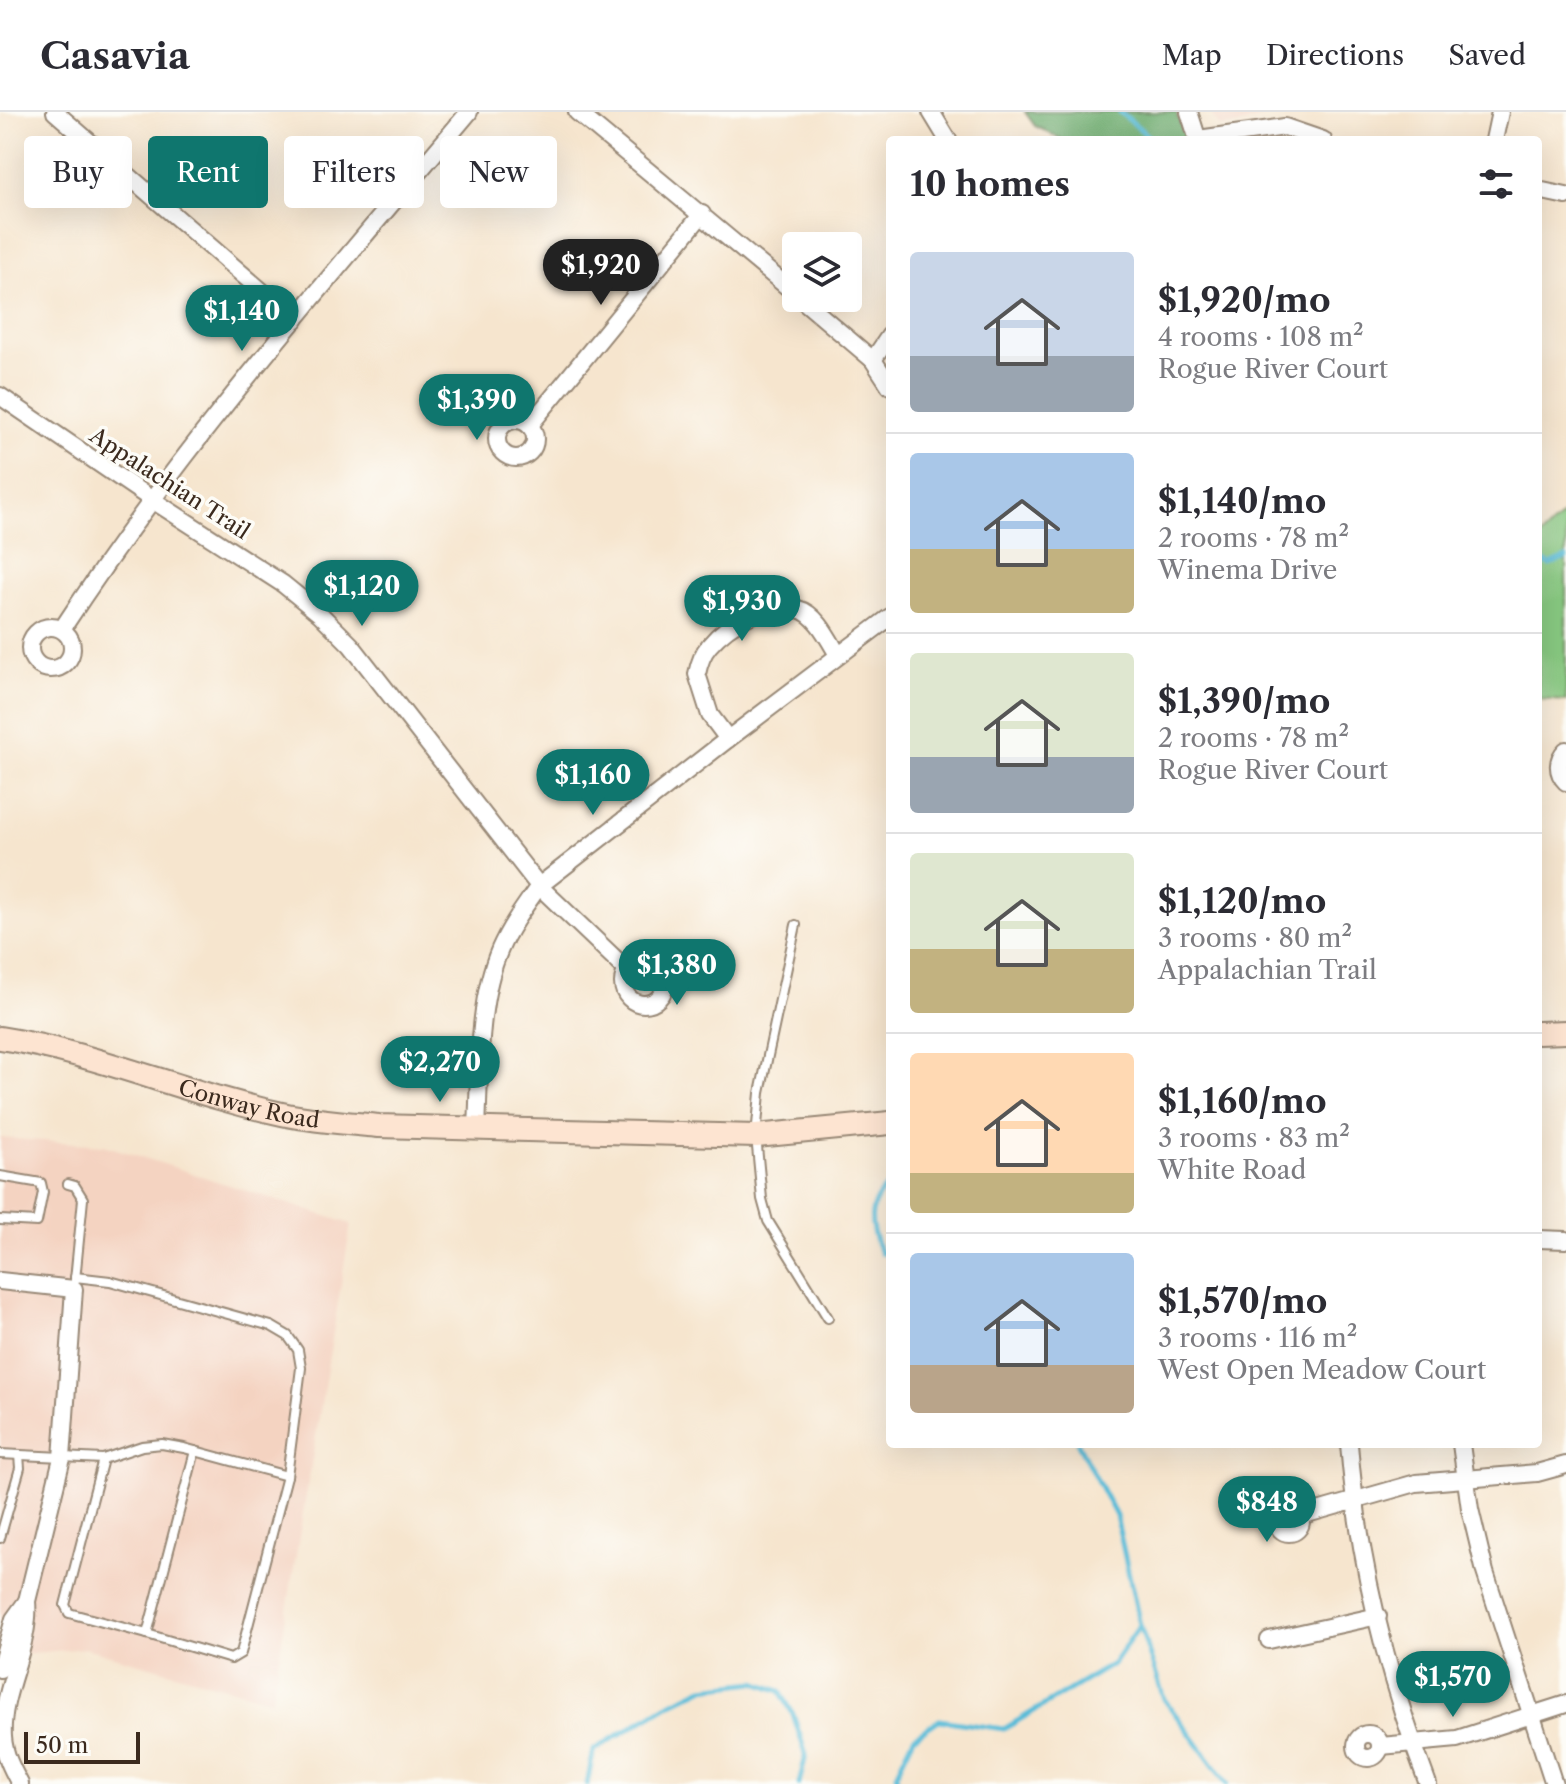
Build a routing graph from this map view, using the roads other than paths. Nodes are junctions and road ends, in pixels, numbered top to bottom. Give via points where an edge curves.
1 (55, 112) edge
2 (469, 112) edge
3 (577, 112) edge
4 (931, 112) edge
5 (1189, 112) edge
6 (1500, 112) edge
7 (1285, 119) edge
8 (946, 136) edge
9 (1197, 136) edge
10 (1215, 136) edge
11 (1316, 136) edge
12 (1495, 136) edge
13 (1542, 191) edge
14 (1566, 196) edge
15 (702, 214) junction
16 (782, 282) edge
17 (817, 312) edge
18 (295, 320) junction
19 (886, 341) edge
20 (873, 360) junction
21 (886, 380) edge
22 (0, 396) edge
23 (530, 425) dead end
24 (151, 499) junction
25 (886, 620) edge
26 (62, 629) dead end
27 (838, 655) junction
28 (728, 739) junction
29 (1566, 750) edge
30 (1566, 782) edge
31 (539, 886) junction
32 (796, 925) dead end
33 (628, 971) dead end
34 (1566, 1032) edge
35 (1542, 1033) edge
36 (0, 1038) edge
37 (886, 1123) edge
38 (477, 1128) junction
39 (756, 1136) junction
40 (0, 1176) edge
41 (68, 1184) dead end
42 (0, 1220) edge
43 (1542, 1239) edge
44 (1566, 1240) edge
45 (0, 1281) edge
46 (74, 1283) junction
47 (828, 1318) dead end
48 (1349, 1448) edge
49 (1461, 1448) edge
50 (195, 1451) junction
51 (0, 1454) edge
52 (19, 1455) junction
53 (62, 1458) junction
54 (103, 1459) junction
55 (1566, 1465) edge
56 (287, 1476) junction
57 (1465, 1478) junction
58 (1354, 1501) junction
59 (1300, 1516) dead end
60 (0, 1538) edge
61 (27, 1601) junction
62 (1378, 1616) junction
63 (147, 1634) junction
64 (1269, 1640) dead end
65 (0, 1669) edge
66 (1566, 1704) edge
67 (1530, 1715) junction
68 (1413, 1744) junction
69 (1381, 1746) dead end
70 (20, 1784) edge
71 (1428, 1784) edge
72 (1554, 1784) edge

1 - 18 street
2 - 18 street
3 - 15 street
4 - 8 street
5 - 9 street
6 - 12 street
7 - 10 street
7 - 11 street
13 - 14 street
15 - 16 street
15 - 23 street
17 - 20 street
18 - 24 street
19 - 20 street
20 - 21 street
22 - 24 street, Appalachian Trail
24 - 26 street
24 - 31 street, Appalachian Trail via 320,614 351,645
25 - 27 street
27 - 28 street
27 - 28 street via 819,624 799,609 772,609 729,628 708,647 697,674 710,715
28 - 31 street
29 - 30 street via 1558,765
31 - 33 street, Appalachian Trail
31 - 38 street via 499,951 493,974 481,1037
32 - 39 lane via 760,1093
34 - 35 street
36 - 38 street, Conway Road via 88,1057 281,1114 342,1123
37 - 39 street, Conway Road
38 - 39 street, Conway Road
39 - 47 lane via 768,1221
40 - 42 lane via 41,1183 43,1192 37,1222
41 - 46 lane via 83,1199
43 - 44 street
45 - 46 street
46 - 53 street
46 - 56 lane via 110,1281 271,1326 288,1336 301,1368
48 - 58 street
49 - 57 street
50 - 54 lane via 162,1444
50 - 56 lane
50 - 63 lane
51 - 52 lane
52 - 53 lane
52 - 60 lane
53 - 54 lane
53 - 61 street
54 - 63 lane via 65,1605 69,1613
55 - 57 street via 1537,1473
56 - 63 lane via 241,1653 231,1659
57 - 58 street via 1416,1483
57 - 67 street via 1485,1572
58 - 59 street
58 - 62 street
61 - 65 street via 14,1619
61 - 70 street via 29,1621 3,1716 6,1755
62 - 64 street
62 - 68 street
66 - 67 street
67 - 68 street via 1457,1739
67 - 72 street
68 - 69 street
68 - 71 street

